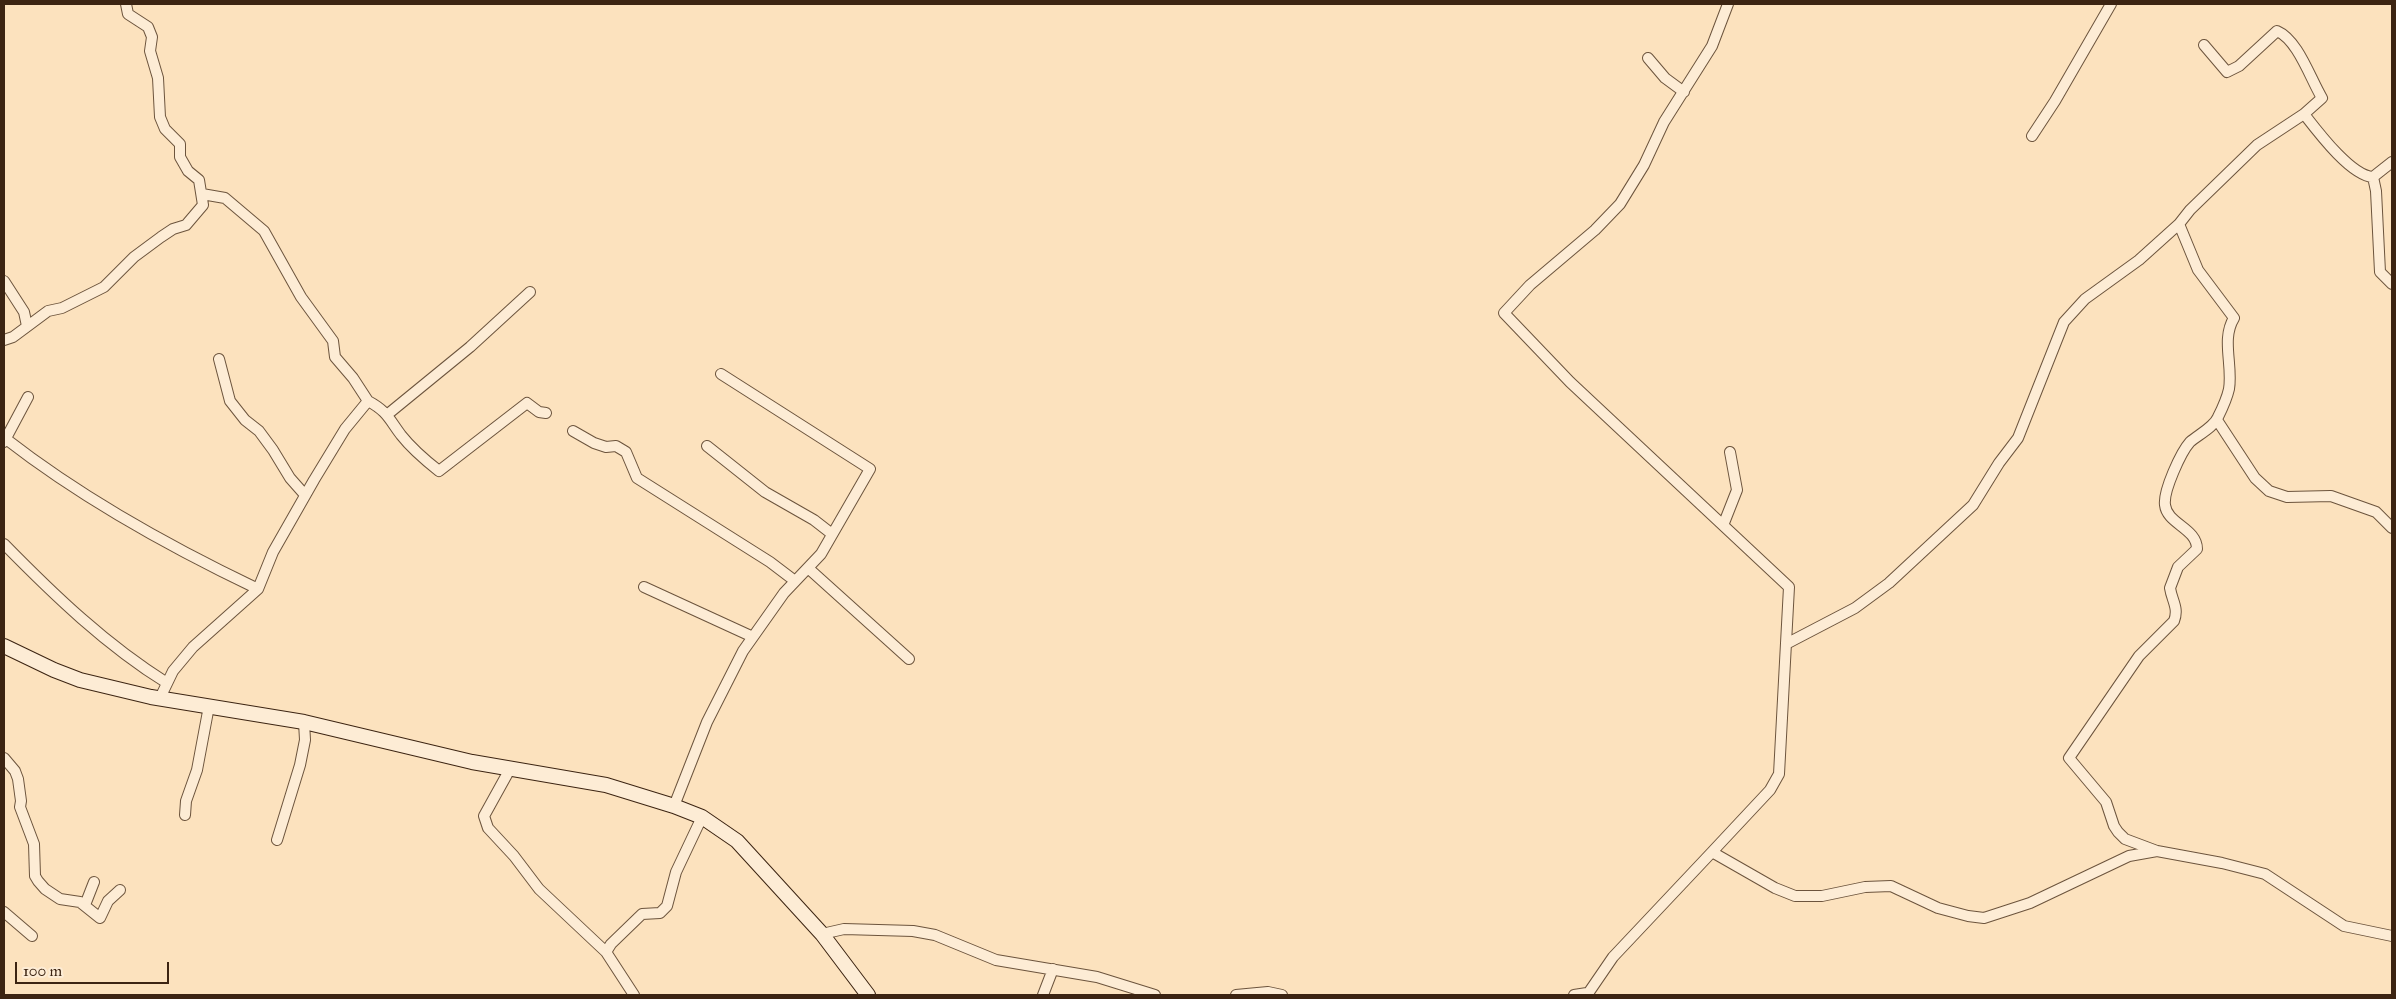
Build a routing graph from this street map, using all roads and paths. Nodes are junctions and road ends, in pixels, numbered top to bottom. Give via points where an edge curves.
1 (126, 4) edge
2 (1728, 4) edge
3 (2111, 4) edge
4 (2204, 45) dead end
5 (1648, 58) dead end
6 (1684, 92) junction
7 (2304, 114) junction
8 (2032, 136) dead end
9 (2392, 162) edge
10 (2373, 177) junction
11 (202, 194) junction
12 (2179, 224) junction
13 (4, 281) edge
14 (2392, 284) edge
15 (530, 292) dead end
16 (27, 326) junction
17 (4, 340) edge
18 (219, 359) dead end
19 (721, 374) dead end
20 (28, 397) dead end
21 (368, 401) junction
22 (546, 413) dead end
23 (388, 414) junction
24 (2217, 420) junction
25 (573, 431) dead end
26 (5, 441) edge
27 (707, 446) dead end
28 (1730, 452) dead end
29 (305, 495) junction
30 (1724, 523) junction
31 (2392, 528) edge
32 (832, 534) junction
33 (4, 544) edge
34 (808, 568) junction
35 (795, 581) junction
36 (644, 587) dead end
37 (258, 589) junction
38 (753, 637) junction
39 (1786, 644) junction
40 (4, 646) edge
41 (909, 659) dead end
42 (167, 683) junction
43 (160, 698) junction
44 (209, 706) junction
45 (304, 722) junction
46 (4, 758) edge
47 (510, 769) junction
48 (674, 806) junction
49 (185, 815) dead end
50 (702, 817) junction
51 (276, 840) dead end
52 (2157, 851) junction
53 (1712, 852) junction
54 (94, 882) dead end
55 (120, 890) dead end
56 (85, 905) junction
57 (4, 912) edge
58 (822, 934) junction
59 (32, 936) dead end
60 (2392, 936) edge
61 (606, 952) junction
62 (1053, 969) junction
63 (1587, 994) edge
64 (634, 995) edge
65 (868, 995) edge
66 (1043, 995) edge
67 (1155, 995) edge
68 (1236, 995) edge
69 (1282, 995) edge
70 (1574, 995) edge

1 - 11 street via 128,14 148,27 152,37 150,51 158,78 160,117 165,129 180,144 180,157 188,171 199,180
2 - 6 street via 1712,46
3 - 8 street
4 - 7 street via 2227,72 2239,66 2277,30 2286,34 2322,98
5 - 6 street via 1665,78
6 - 30 street via 1620,204 1595,230 1530,284 1504,313 1570,382 1695,500
7 - 10 street via 2354,169 2364,177
7 - 12 street via 2258,145
9 - 10 street
10 - 14 street via 2380,272
11 - 16 street via 203,205 186,225 173,228 160,237 104,287 62,308 48,311
11 - 21 street via 225,198 264,232 301,297 334,340 335,358
12 - 24 street via 2198,270 2234,318 2227,329 2229,389
12 - 39 street via 2139,260 2085,299 2064,322 2018,438 1973,505 1889,583 1855,608
13 - 16 street via 24,312
15 - 23 street via 470,347
16 - 17 street
18 - 29 street via 230,401 259,431
19 - 32 street via 870,470
20 - 26 street
21 - 23 street
21 - 29 street via 345,429
22 - 23 street via 523,404 439,471 421,457
24 - 31 street via 2255,478 2269,490 2287,497 2331,496 2376,512
24 - 52 street via 2189,444 2178,459 2166,493 2168,515 2197,543 2197,549 2178,567 2170,588 2176,614 2163,634 2139,656 2069,758 2106,802 2118,832 2125,839
25 - 35 street via 594,443 616,446 626,452 637,478
26 - 37 street via 85,496 213,568
27 - 32 street via 765,492
28 - 30 street via 1737,490
29 - 37 street via 273,552
30 - 39 street via 1789,586
32 - 34 street via 821,554
33 - 42 street via 72,611 135,663
34 - 35 street
34 - 41 street
35 - 38 street
36 - 38 street
37 - 42 street via 193,647
38 - 48 street via 707,722
39 - 53 street via 1779,774 1770,790
40 - 43 street via 80,680
42 - 43 street
43 - 44 street
44 - 45 street
44 - 49 street
45 - 47 street
45 - 51 street via 305,740 300,765
46 - 56 street via 18,779 20,807 34,844 35,876 45,889 60,899
47 - 48 street via 606,785
47 - 61 street via 484,816 488,828 538,889
48 - 50 street
50 - 58 street via 737,841
50 - 61 street via 676,872 667,906 660,913 642,914
52 - 53 street via 2129,856 2030,903 1984,918 1938,908 1891,886 1866,887 1822,896 1795,896
52 - 60 street via 2265,874 2344,926
53 - 63 street via 1613,957
54 - 56 street
55 - 56 street via 108,901 100,918
57 - 59 street
58 - 62 street via 844,929 912,931 935,935 996,960
58 - 65 street
61 - 64 street
62 - 66 street
62 - 67 street via 1097,977
63 - 70 street
68 - 69 street via 1268,992

